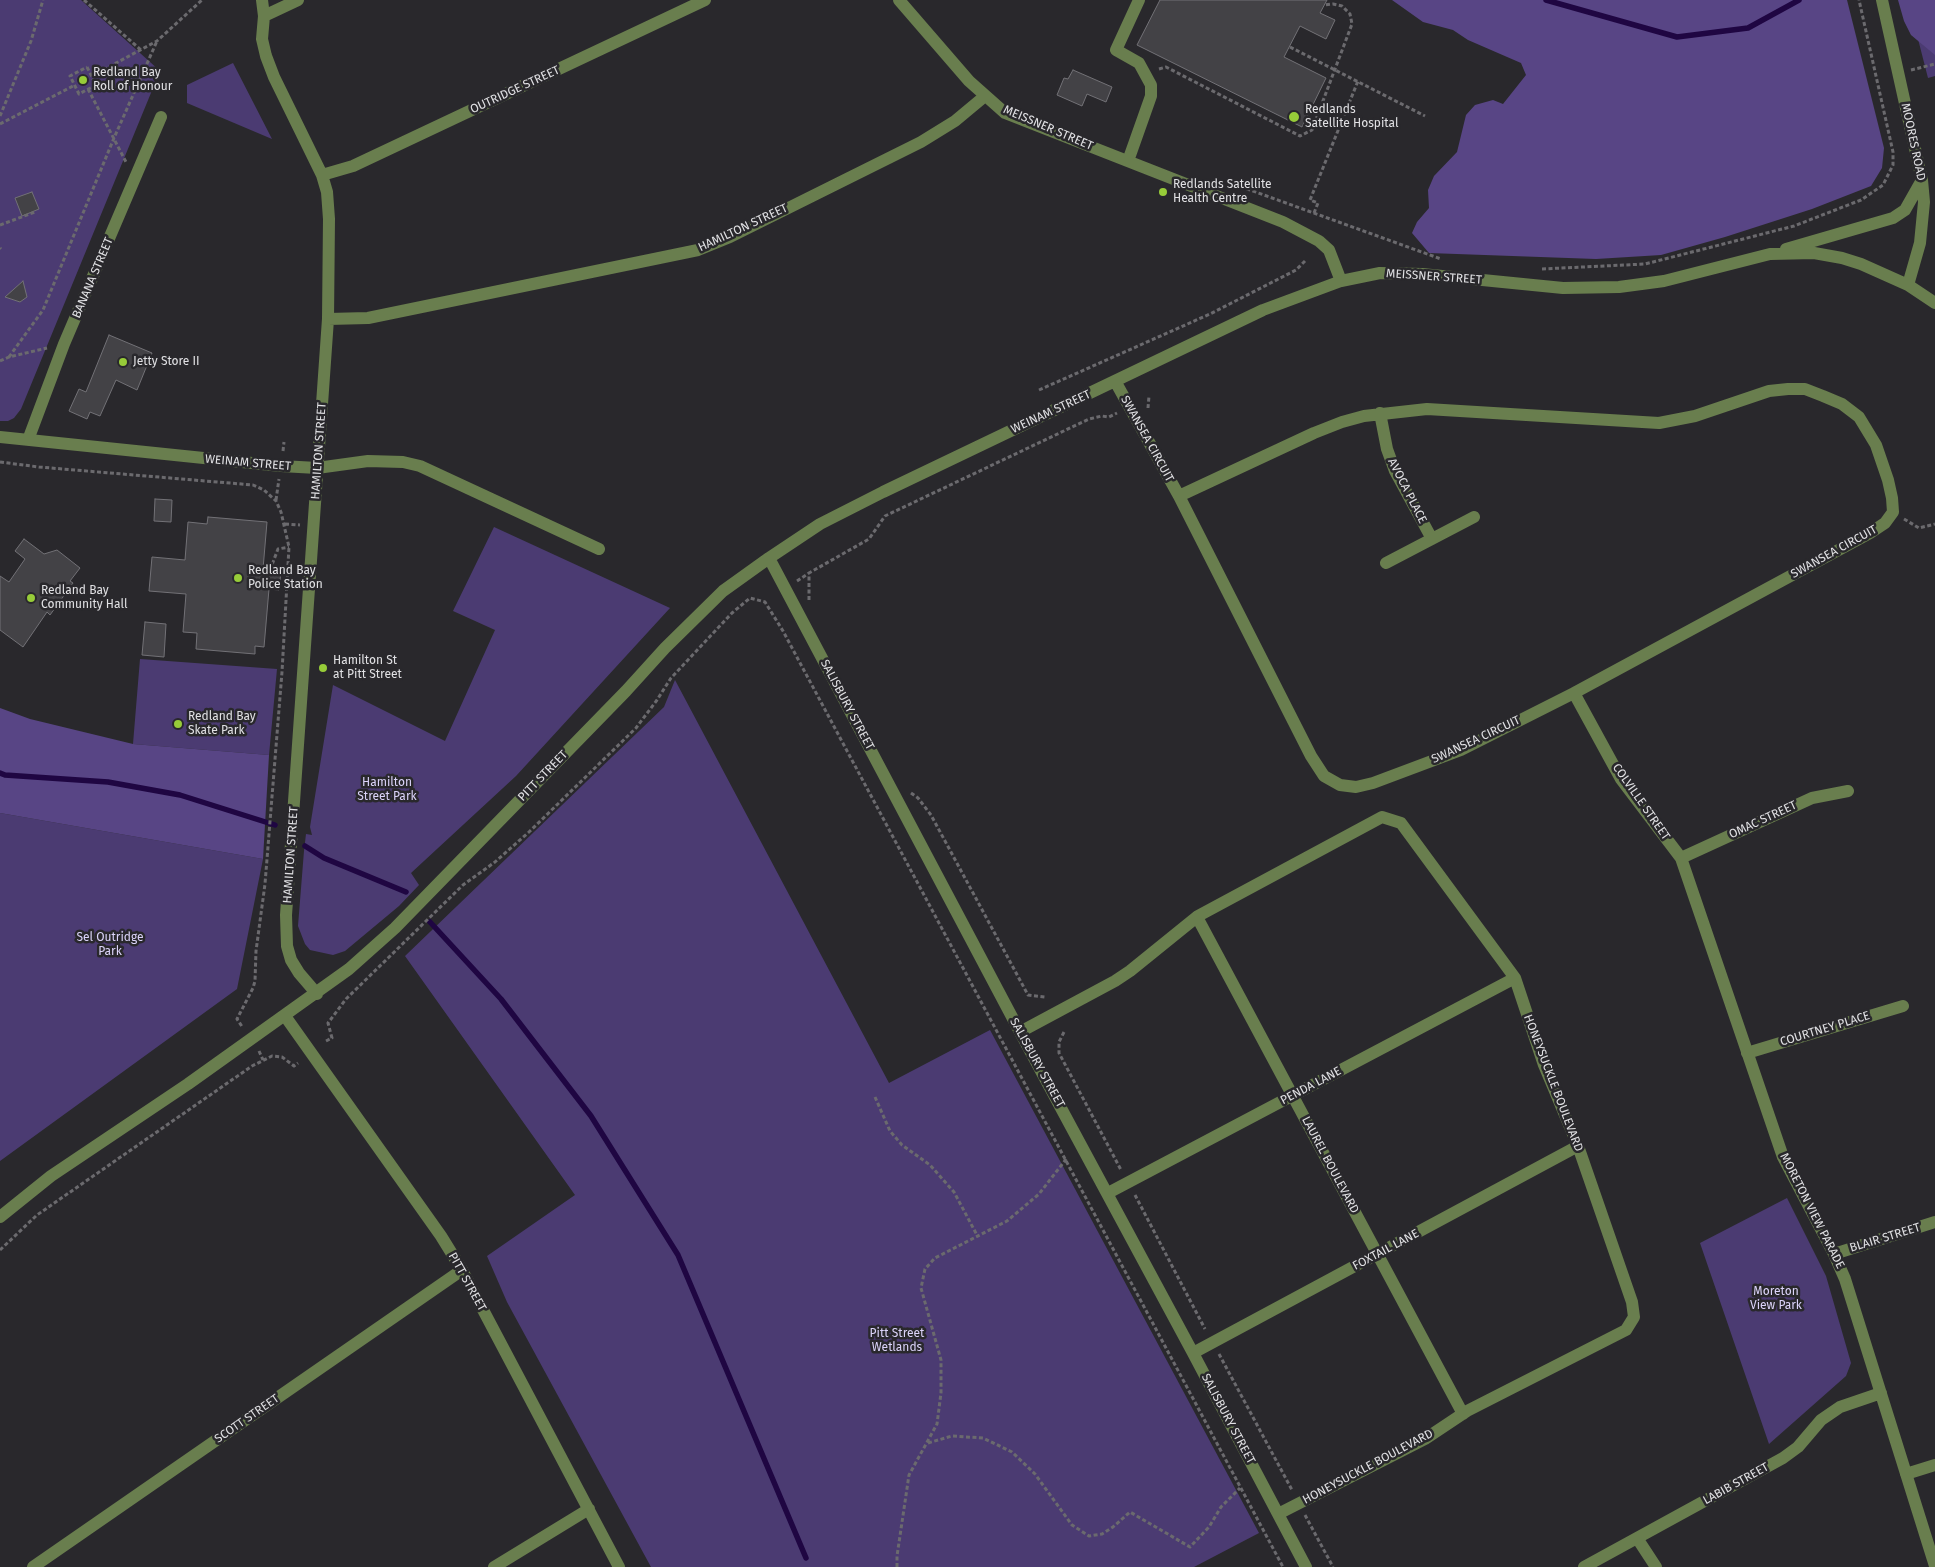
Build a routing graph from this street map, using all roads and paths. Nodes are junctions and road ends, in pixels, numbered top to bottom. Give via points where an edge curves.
1 (43, 0) edge
2 (84, 0) edge
3 (202, 0) edge
4 (262, 0) edge
5 (298, 0) edge
6 (705, 0) edge
7 (900, 0) edge
8 (1139, 0) edge
9 (1858, 0) edge
10 (1882, 0) edge
11 (1324, 5) dead end
12 (264, 16) junction
13 (156, 41) junction
14 (1290, 47) dead end
15 (141, 50) junction
16 (1935, 64) edge
17 (1335, 70) junction
18 (1146, 74) junction
19 (1898, 74) junction
20 (92, 76) junction
21 (1358, 81) junction
22 (74, 85) junction
23 (88, 89) junction
24 (985, 96) junction
25 (0, 116) edge
26 (1425, 116) dead end
27 (161, 117) dead end
28 (0, 124) edge
29 (114, 138) junction
30 (1128, 161) junction
31 (322, 175) junction
32 (134, 178) junction
33 (1220, 179) dead end
34 (1922, 180) junction
35 (35, 212) dead end
36 (1314, 214) junction
37 (1331, 220) junction
38 (1328, 224) dead end
39 (0, 225) edge
40 (1770, 254) junction
41 (1442, 259) dead end
42 (1305, 261) dead end
43 (1538, 269) dead end
44 (1341, 281) junction
45 (1908, 285) junction
46 (1935, 303) edge
47 (328, 319) junction
48 (64, 344) junction
49 (9, 357) junction
50 (0, 361) edge
51 (1115, 381) junction
52 (1039, 390) dead end
53 (1380, 413) junction
54 (1109, 417) dead end
55 (0, 437) edge
56 (28, 440) junction
57 (0, 462) edge
58 (317, 468) junction
59 (1179, 496) junction
60 (1893, 512) junction
61 (1474, 517) dead end
62 (285, 524) junction
63 (1935, 524) edge
64 (300, 525) dead end
65 (1432, 539) junction
66 (289, 547) junction
67 (599, 549) dead end
68 (769, 558) junction
69 (1386, 563) dead end
70 (270, 570) dead end
71 (809, 602) dead end
72 (1574, 693) junction
73 (909, 791) dead end
74 (1848, 791) dead end
75 (1680, 858) junction
76 (1197, 917) junction
77 (1515, 978) junction
78 (317, 994) junction
79 (1045, 997) dead end
80 (1904, 1006) dead end
81 (285, 1016) junction
82 (240, 1024) dead end
83 (1020, 1032) junction
84 (1064, 1032) dead end
85 (326, 1041) dead end
86 (1747, 1053) junction
87 (262, 1055) dead end
88 (263, 1060) junction
89 (298, 1063) dead end
90 (1293, 1096) junction
91 (875, 1097) dead end
92 (1578, 1146) junction
93 (1083, 1147) junction
94 (1066, 1159) junction
95 (1129, 1182) junction
96 (1108, 1193) junction
97 (6, 1209) edge
98 (0, 1217) edge
99 (1935, 1222) edge
100 (978, 1237) junction
101 (0, 1250) edge
102 (1378, 1254) junction
103 (1834, 1254) junction
104 (462, 1270) junction
105 (1213, 1343) junction
106 (1193, 1353) junction
107 (1880, 1393) junction
108 (1464, 1414) junction
109 (927, 1444) junction
110 (1935, 1465) edge
111 (1906, 1474) junction
112 (1240, 1488) junction
113 (1299, 1504) junction
114 (589, 1509) junction
115 (1278, 1514) junction
116 (1637, 1538) junction
117 (1935, 1566) edge
118 (33, 1567) edge
119 (494, 1567) edge
120 (619, 1567) edge
121 (897, 1567) edge
122 (1283, 1567) edge
123 (1306, 1567) edge
124 (1333, 1567) edge
125 (1584, 1567) edge
126 (1656, 1567) edge

1 - 25 path via 31,42
2 - 15 path
3 - 13 path
4 - 12 street, HAMILTON STREET
5 - 12 street
6 - 31 street, OUTRIDGE STREET via 353,166
7 - 24 street, MEISSNER STREET
8 - 18 street via 1116,50 1139,63
9 - 43 path via 1893,152 1893,164 1883,185 1861,200 1794,226 1646,264
10 - 19 street, MOORES ROAD
11 - 17 path via 1342,6 1350,14 1352,24
12 - 31 street, HAMILTON STREET via 262,39 266,56
13 - 15 path
13 - 29 path
14 - 17 path
15 - 20 path
16 - 19 path
17 - 18 path via 1312,130 1300,136 1166,67
17 - 21 path
18 - 30 street via 1151,96
19 - 34 street, MOORES ROAD
20 - 22 path via 87,67 70,76
20 - 23 path via 96,85
21 - 26 path
21 - 36 path via 1310,200 1318,203
22 - 23 path via 79,94
22 - 28 path
23 - 29 path
24 - 30 street, MEISSNER STREET via 1006,113
24 - 47 street, HAMILTON STREET via 955,121 921,142 698,250 368,318
27 - 32 street, BANANA STREET
29 - 32 path
29 - 49 path via 43,310
30 - 44 street, MEISSNER STREET via 1283,222 1319,241 1329,250
31 - 47 street, HAMILTON STREET via 329,219
32 - 48 street, BANANA STREET
33 - 36 path
34 - 40 street via 1905,210 1893,218
34 - 45 street, MOORES ROAD via 1922,228
35 - 39 path
36 - 37 path
37 - 38 path
37 - 41 path
40 - 44 street, MEISSNER STREET via 1664,281 1619,287 1563,288 1380,273
40 - 45 street, MEISSNER STREET via 1814,253 1842,258
42 - 52 path via 1296,270 1210,314
44 - 51 street, WEINAM STREET via 1263,310
45 - 46 street, MEISSNER STREET
47 - 58 street, HAMILTON STREET
48 - 49 path
48 - 56 street, BANANA STREET
49 - 50 path
51 - 59 street, SWANSEA CIRCUIT
51 - 68 street, WEINAM STREET via 820,524
53 - 59 street, SWANSEA CIRCUIT via 1321,430
53 - 60 street, SWANSEA CIRCUIT via 1427,409 1659,423 1695,416 1769,392 1805,390 1842,404 1859,417 1876,445 1888,480
53 - 65 street, AVOCA PLACE via 1393,466
54 - 71 path via 1088,419 885,516 868,539 809,573
55 - 56 street, WEINAM STREET
56 - 58 street, WEINAM STREET
57 - 62 path via 253,485 276,501
58 - 67 street, WEINAM STREET via 386,461 420,466
58 - 78 street, HAMILTON STREET via 286,915 291,960
59 - 72 street, SWANSEA CIRCUIT via 1311,756 1324,776 1340,785 1356,787 1373,783 1461,750
60 - 63 path via 1919,528
60 - 72 street, SWANSEA CIRCUIT via 1870,534
61 - 65 street, AVOCA PLACE
62 - 64 path
62 - 66 path
65 - 69 street, AVOCA PLACE
66 - 70 path via 278,549
66 - 82 path via 265,884 255,981 237,1016
68 - 78 street, PITT STREET via 723,591 395,928 350,970
68 - 83 street, SALISBURY STREET
72 - 75 street, COLVILLE STREET via 1621,779
73 - 79 path via 930,815 1028,995
74 - 75 street, OMAC STREET via 1812,798
75 - 86 street, MORETON VIEW PARADE
76 - 77 street, HONEYSUCKLE BOULEVARD via 1382,817 1401,823
76 - 83 street, HONEYSUCKLE BOULEVARD via 1130,971
76 - 90 street, LAUREL BOULEVARD
77 - 90 street, PENDA LANE
77 - 92 street, HONEYSUCKLE BOULEVARD via 1544,1065
78 - 81 street
80 - 86 street, COURTNEY PLACE
81 - 97 street
81 - 104 street, PITT STREET
83 - 93 street, SALISBURY STREET
84 - 95 path via 1059,1042 1059,1053
85 - 94 path via 332,1038 328,1023 346,999 463,885 529,832 636,728 671,678 750,598 765,602 783,632
86 - 103 street, MORETON VIEW PARADE via 1783,1157
87 - 88 path
88 - 89 path via 272,1056 282,1057 294,1066
88 - 101 path via 37,1215
90 - 95 street, PENDA LANE
90 - 102 street, LAUREL BOULEVARD
91 - 100 path via 890,1131 902,1145 930,1165 954,1192
92 - 102 street, FOXTAIL LANE
92 - 108 street, HONEYSUCKLE BOULEVARD via 1632,1302 1634,1317 1626,1330
93 - 94 path
93 - 96 street, SALISBURY STREET
94 - 100 path via 1039,1194 1008,1221
94 - 112 path
95 - 96 street, PENDA LANE
95 - 105 path
96 - 106 street, SALISBURY STREET
97 - 98 street
99 - 103 street, BLAIR STREET
100 - 109 path via 935,1258 925,1270 922,1288 941,1360 937,1424
102 - 105 street, FOXTAIL LANE
102 - 108 street, LAUREL BOULEVARD
103 - 107 street, MORETON VIEW PARADE via 1845,1279
104 - 114 street, PITT STREET
104 - 118 street, SCOTT STREET
105 - 106 street, FOXTAIL LANE
105 - 113 path
106 - 115 street, SALISBURY STREET
107 - 111 street, MORETON VIEW PARADE
107 - 116 street, LABIB STREET via 1840,1407 1821,1420 1798,1447 1783,1458
108 - 113 street, HONEYSUCKLE BOULEVARD via 1425,1439
109 - 112 path via 952,1436 983,1438 1012,1452 1035,1474 1072,1525 1089,1536 1102,1534 1130,1512 1190,1546
109 - 121 path via 910,1475
110 - 111 street
111 - 117 street, MORETON VIEW PARADE
112 - 122 path
113 - 115 street, HONEYSUCKLE BOULEVARD
113 - 124 path
114 - 119 street
114 - 120 street, PITT STREET
115 - 123 street, SALISBURY STREET
116 - 125 street, LABIB STREET
116 - 126 street

